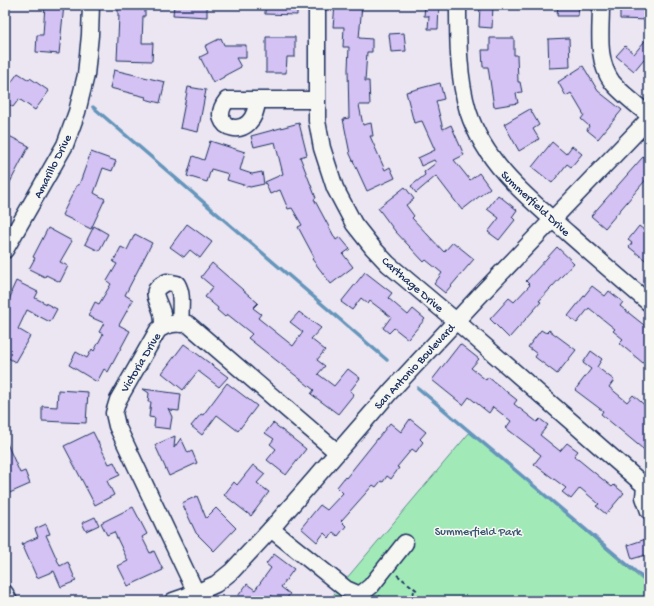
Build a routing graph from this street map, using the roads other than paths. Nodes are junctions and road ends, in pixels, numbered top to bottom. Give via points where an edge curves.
1 (91, 5) edge
2 (317, 5) edge
3 (458, 5) edge
4 (601, 5) edge
5 (257, 100) dead end
6 (316, 100) junction
7 (648, 114) edge
8 (552, 220) junction
9 (5, 250) edge
10 (649, 303) edge
11 (456, 321) junction
12 (181, 324) junction
13 (163, 326) junction
14 (337, 452) junction
15 (647, 487) edge
16 (649, 511) edge
17 (272, 529) junction
18 (406, 544) dead end
19 (5, 593) edge
20 (198, 597) edge
21 (9, 601) edge
22 (173, 601) edge

1 - 9 street, Amarillo Drive via 86,75 77,112 65,145
2 - 6 street, Carthage Drive
3 - 8 street, Summerfield Drive via 458,46 464,94 468,112 478,135 491,158 507,177
4 - 7 street via 601,51 606,70 613,83
5 - 6 street
6 - 11 street, Carthage Drive via 322,148 335,188 354,224 388,264
7 - 8 street, San Antonio Boulevard
8 - 10 street, Summerfield Drive
8 - 11 street, San Antonio Boulevard
11 - 14 street, San Antonio Boulevard
11 - 15 street, Carthage Drive
12 - 13 street, Victoria Drive
12 - 13 street via 180,290 177,284 167,282 159,285 155,294 162,312
12 - 14 street via 188,324
13 - 20 street, Victoria Drive via 154,336 118,400 114,413 117,426
14 - 17 street, San Antonio Boulevard
15 - 16 street, Carthage Drive via 644,497
17 - 18 street via 346,589 360,595 371,586
17 - 20 street, San Antonio Boulevard via 232,571
19 - 21 street
20 - 22 street, San Antonio Boulevard

